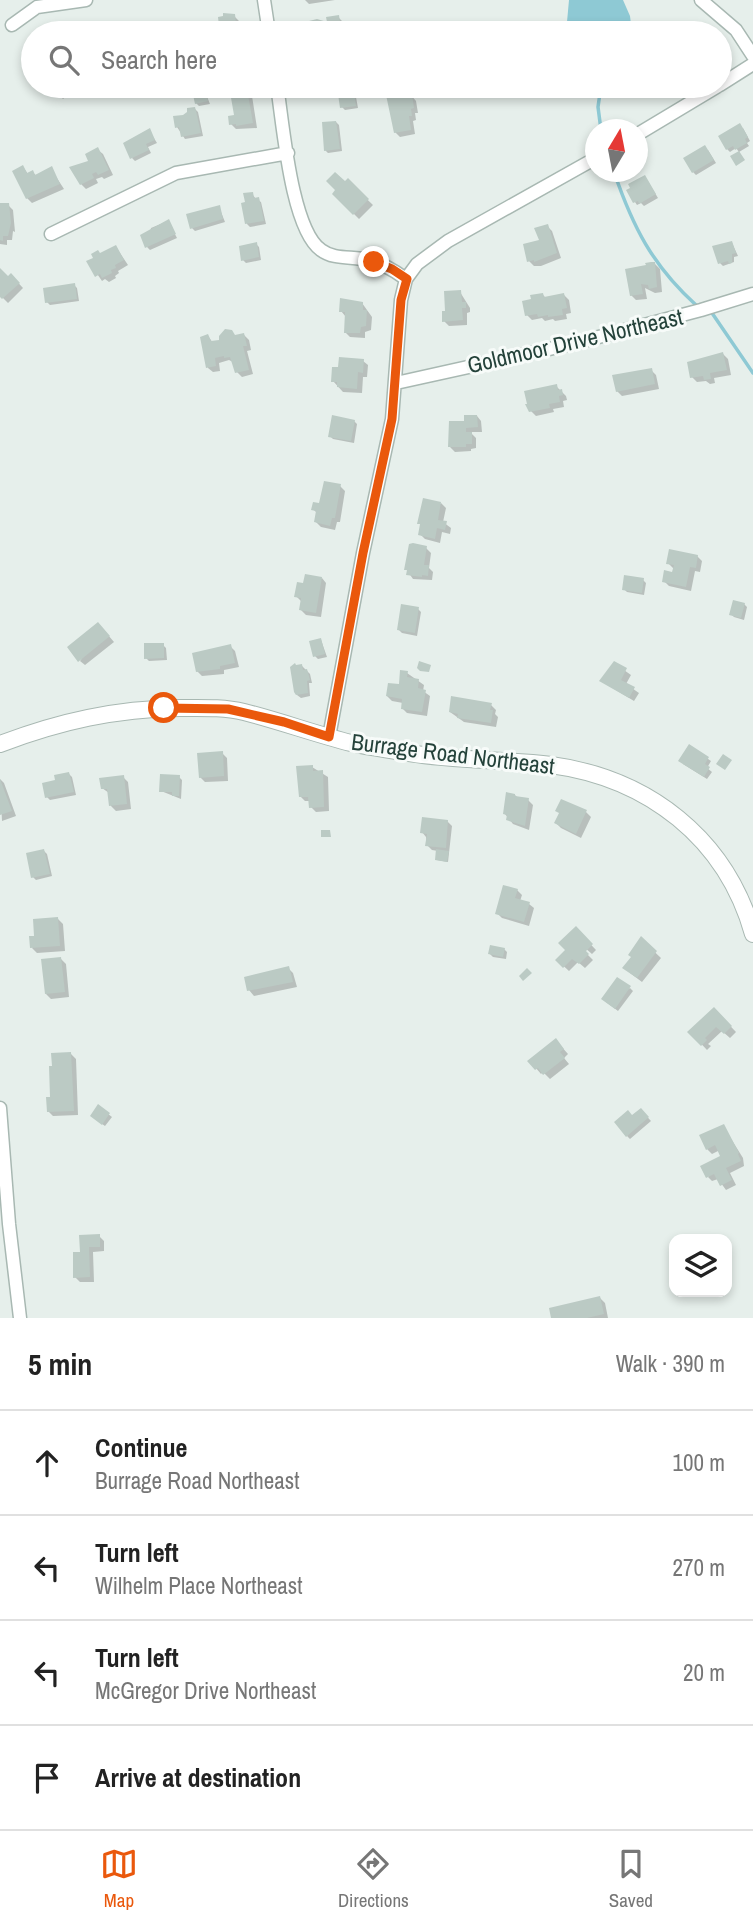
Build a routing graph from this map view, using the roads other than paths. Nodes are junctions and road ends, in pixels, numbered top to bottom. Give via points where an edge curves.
1 (86, 0) edge
2 (264, 0) edge
3 (701, 0) edge
4 (268, 21) edge
5 (726, 21) edge
6 (12, 25) dead end
7 (732, 27) edge
8 (753, 56) edge
9 (753, 64) edge
10 (732, 77) edge
11 (280, 98) edge
12 (698, 98) edge
13 (648, 128) edge
14 (288, 153) junction
15 (585, 164) edge
16 (51, 234) dead end
17 (407, 279) junction
18 (753, 294) edge
19 (396, 383) junction
20 (329, 737) junction
21 (0, 744) edge
22 (753, 934) edge
23 (0, 1108) edge
24 (20, 1318) edge

1 - 6 street via 37,8
2 - 4 street
3 - 5 street
7 - 8 street
9 - 10 street
11 - 14 street
12 - 13 street
14 - 16 street via 176,173
14 - 17 street via 299,216 321,251 369,260
15 - 17 street via 448,241 418,264
17 - 19 street via 401,300
18 - 19 street, Goldmoor Drive Northeast via 572,344
19 - 20 street
20 - 21 street, Burrage Road Northeast via 228,709 164,708 77,719
20 - 22 street, Burrage Road Northeast via 408,753 552,765 622,785 666,808 694,830 723,867
23 - 24 street

